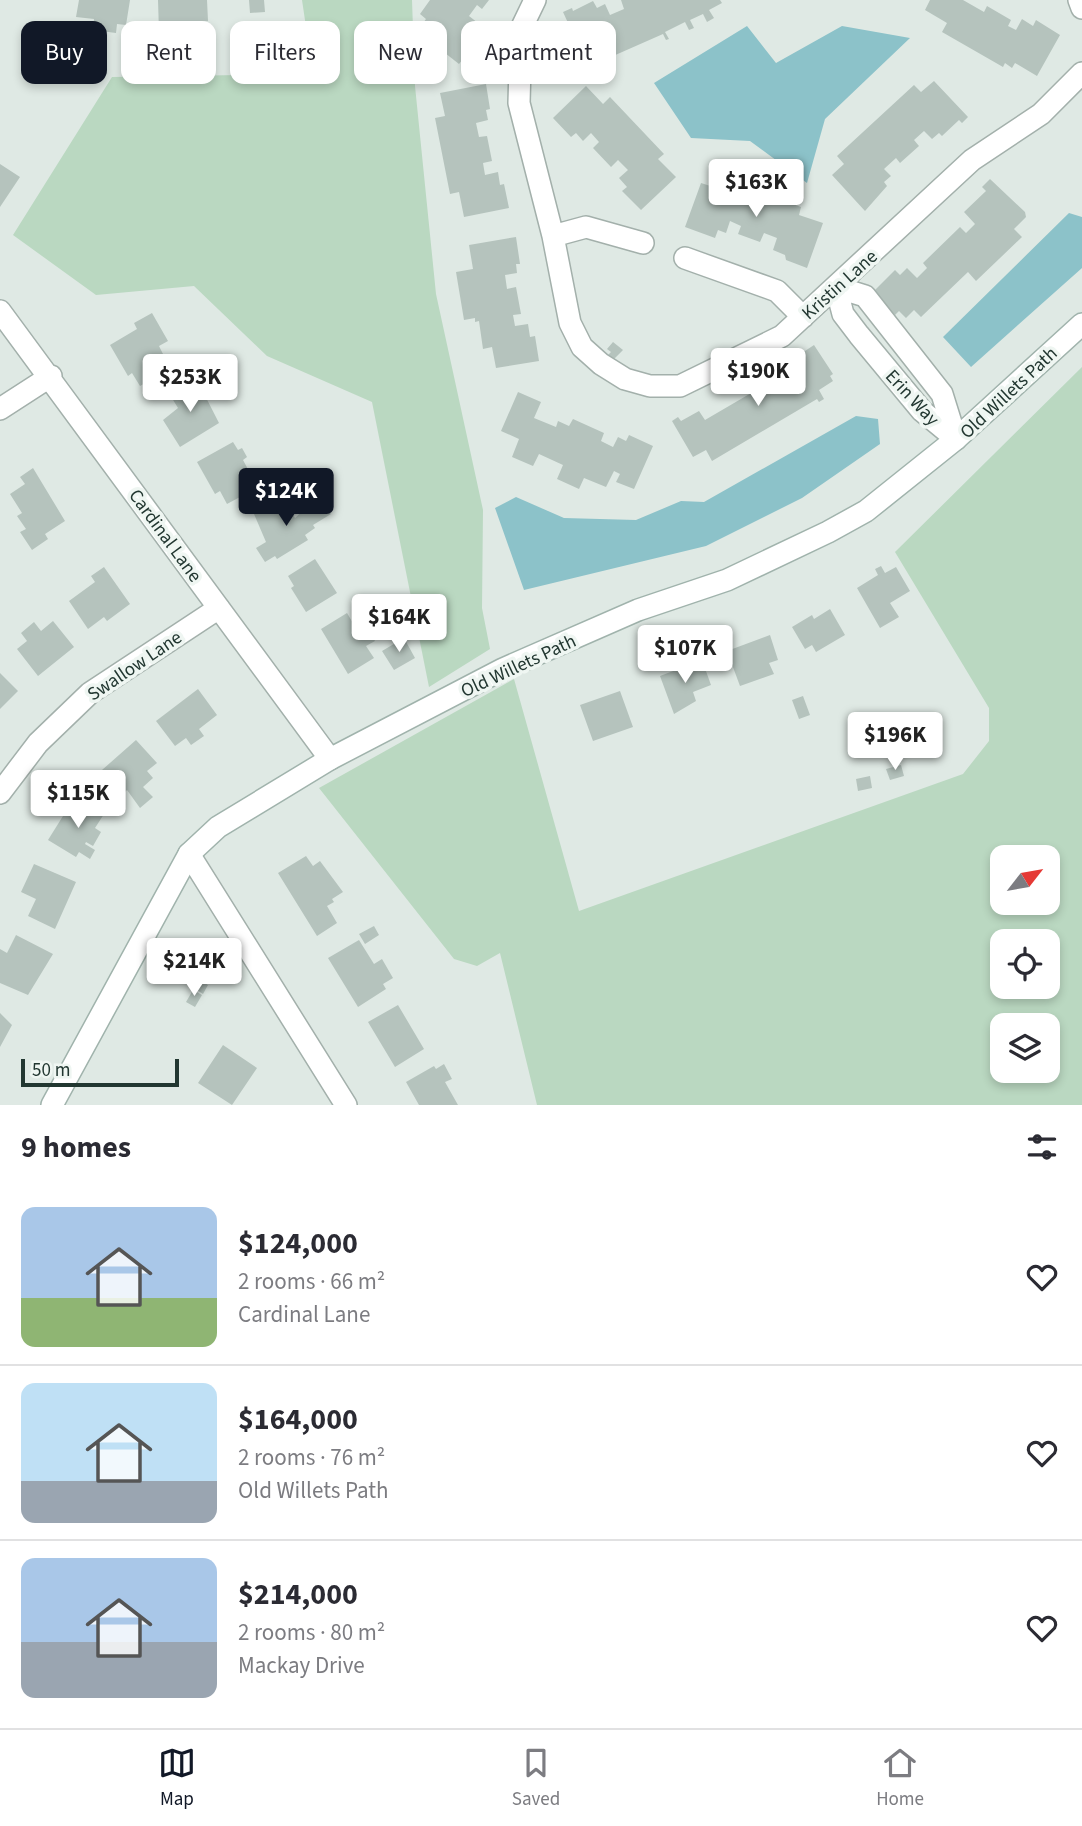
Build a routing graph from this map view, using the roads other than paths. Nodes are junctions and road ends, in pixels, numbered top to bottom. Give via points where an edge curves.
1 (535, 0) edge
2 (1079, 0) edge
3 (1082, 8) edge
4 (1082, 73) edge
5 (553, 236) junction
6 (643, 243) dead end
7 (685, 258) dead end
8 (836, 288) junction
9 (0, 311) edge
10 (803, 317) junction
11 (1082, 324) edge
12 (51, 376) junction
13 (0, 409) edge
14 (956, 439) junction
15 (219, 608) junction
16 (330, 759) junction
17 (0, 793) edge
18 (189, 855) junction
19 (52, 1105) edge
20 (346, 1105) edge

1 - 5 street, Kristin Lane via 521,29 519,103
2 - 3 street
4 - 8 street, Kristin Lane via 1041,114 972,160
5 - 6 street via 586,227
5 - 10 street, Kristin Lane via 570,323 582,347 625,379 650,386 680,386 782,336
7 - 10 street via 777,291
8 - 10 street, Kristin Lane
8 - 14 street, Erin Way via 843,314 859,335 922,411
8 - 14 street, Erin Way via 865,296 942,394
9 - 12 street, Cardinal Lane
11 - 14 street, Old Willets Path
12 - 13 street
12 - 15 street, Cardinal Lane
14 - 16 street, Old Willets Path via 876,504 828,532 727,580 638,610 503,669
15 - 16 street, Cardinal Lane
15 - 17 street, Swallow Lane via 90,693 38,743
16 - 18 street, Old Willets Path via 218,827
18 - 19 street, Old Willets Path
18 - 20 street

